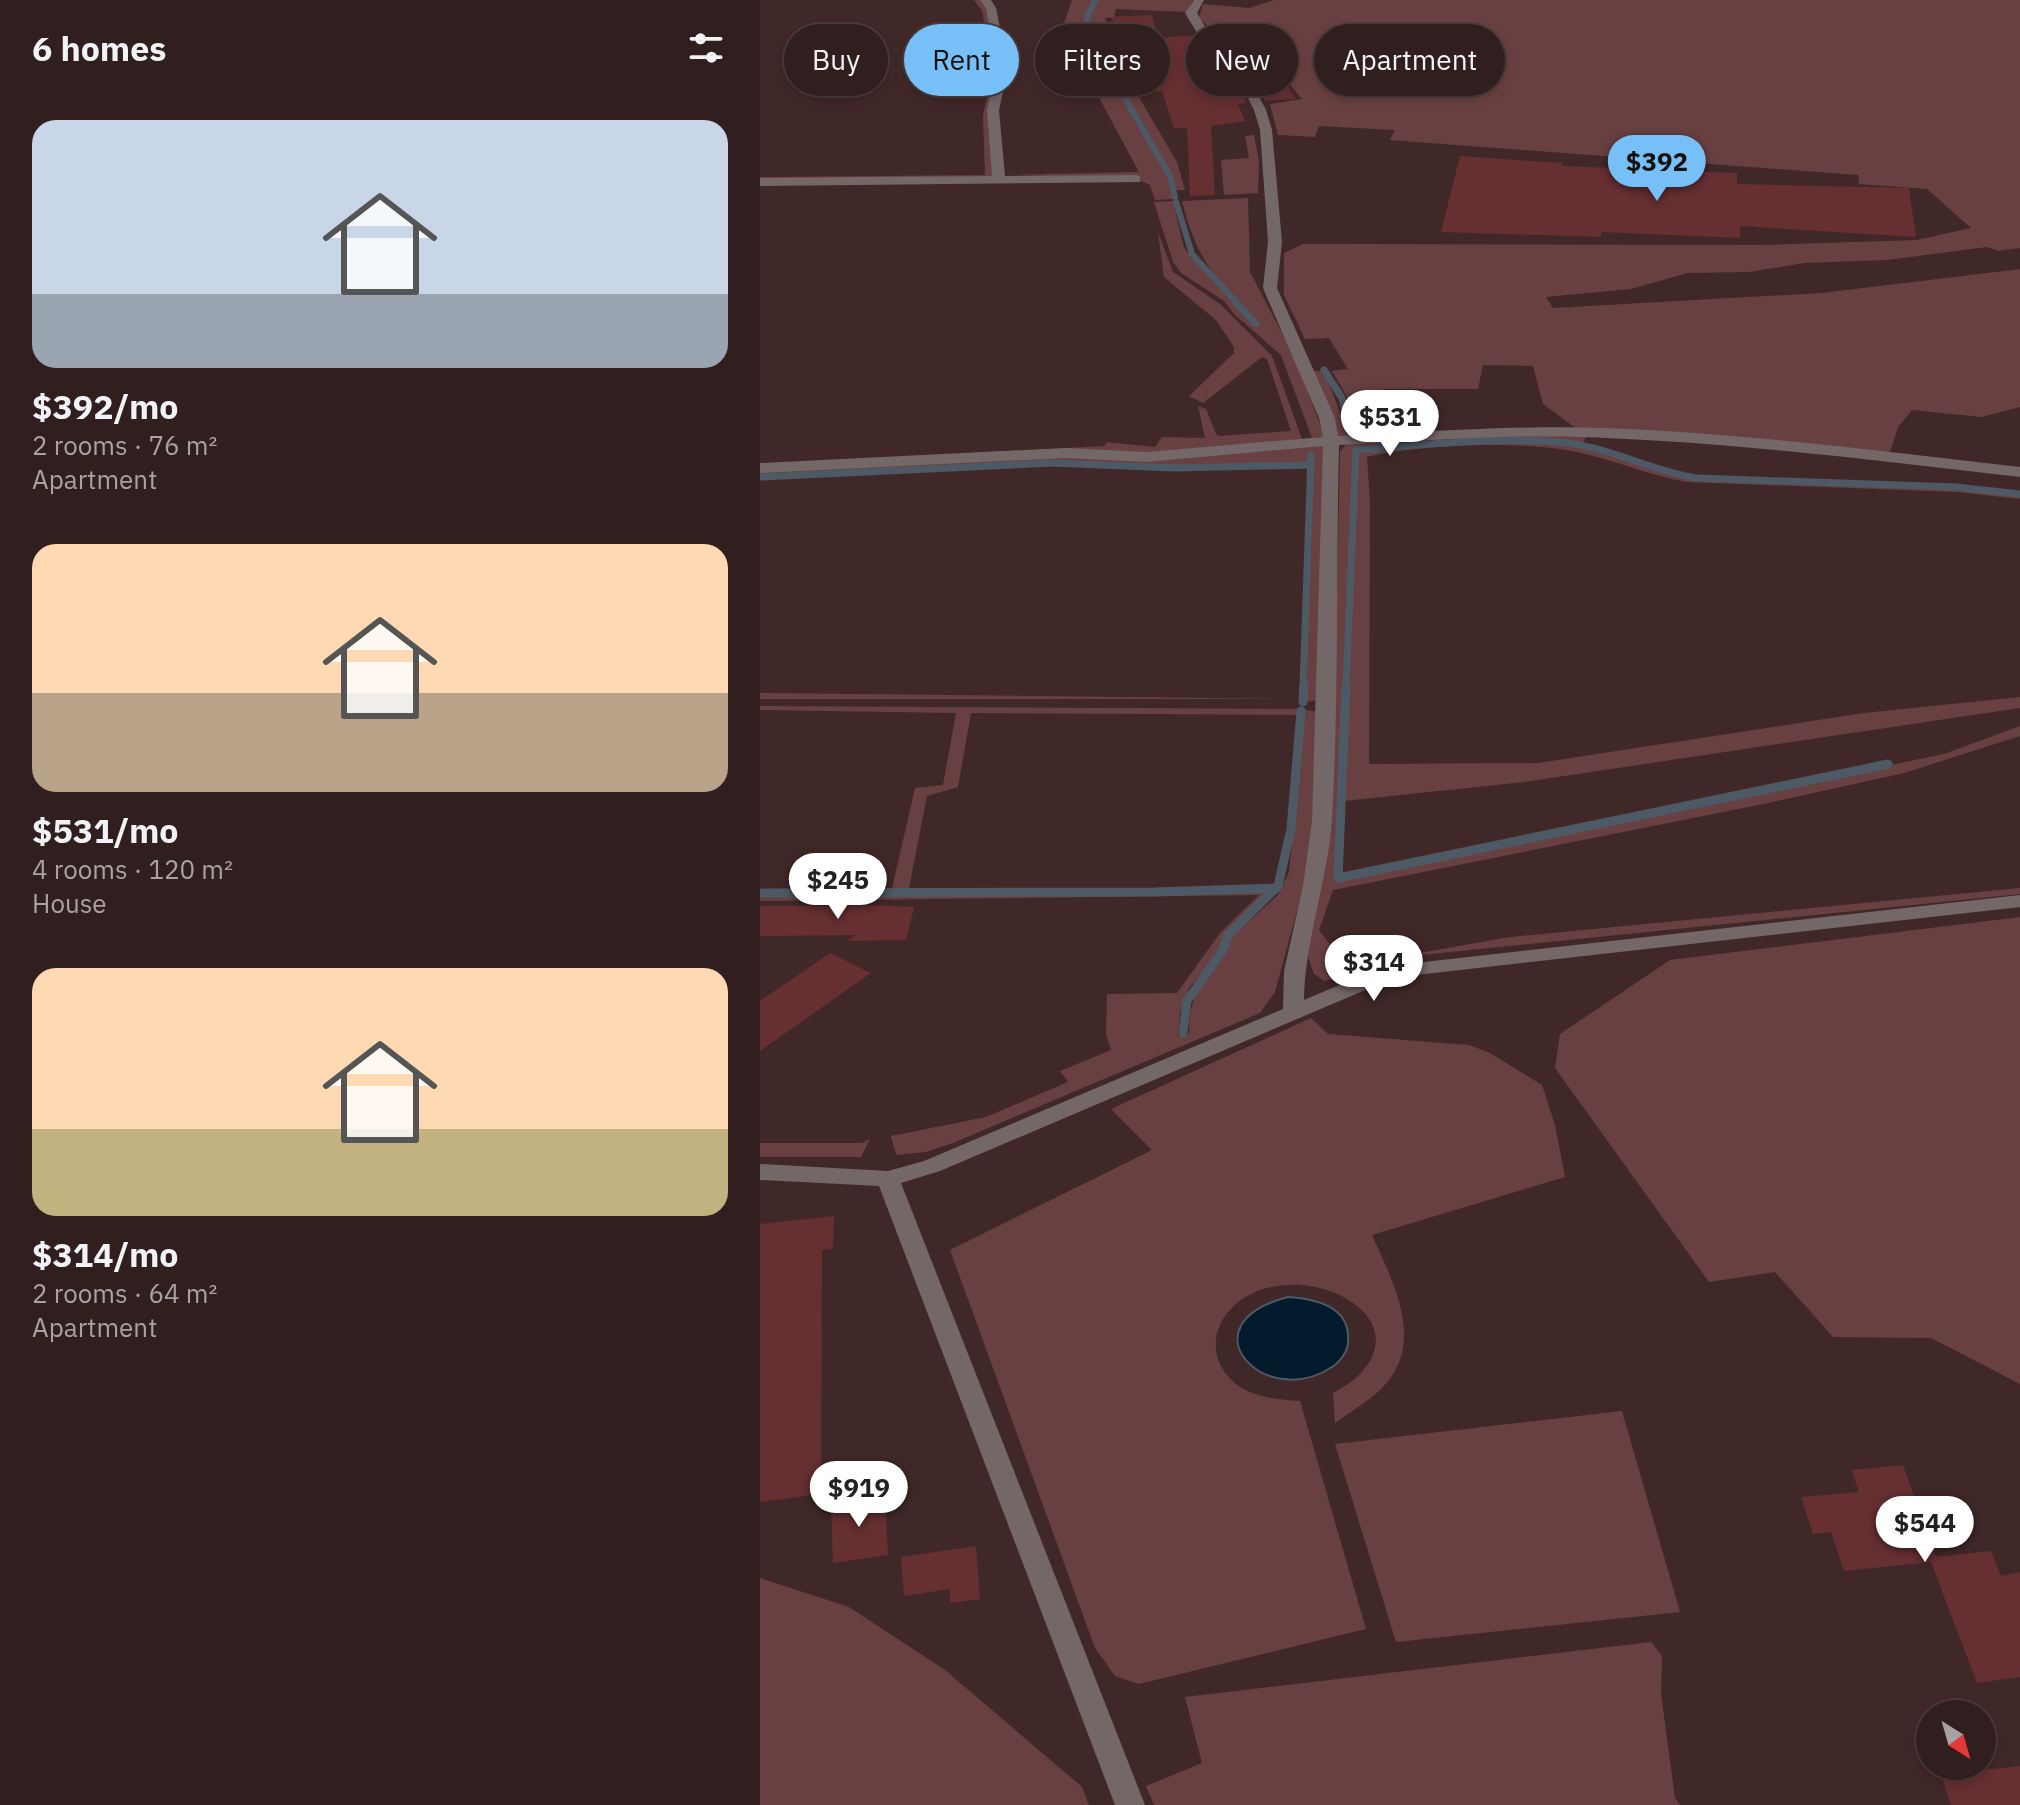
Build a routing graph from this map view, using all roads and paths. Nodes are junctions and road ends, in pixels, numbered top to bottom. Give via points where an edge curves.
1 (985, 0) edge
2 (1199, 0) edge
3 (999, 179) junction
4 (1136, 179) dead end
5 (760, 182) edge
6 (1331, 442) junction
7 (760, 468) edge
8 (2020, 472) edge
9 (2020, 901) edge
10 (1293, 1013) junction
11 (760, 1172) edge
12 (888, 1179) junction
13 (1130, 1805) edge

1 - 3 street via 1002,69 993,110
2 - 6 street via 1191,13 1206,39 1238,66 1266,130 1275,242 1270,288 1327,418
3 - 4 street
3 - 5 street
6 - 7 street via 1146,457 1066,453
6 - 8 street via 1605,433 1787,445
6 - 10 street via 1322,821 1294,971
9 - 10 street via 1429,967 1363,983
10 - 12 street via 932,1166
11 - 12 street
12 - 13 street

